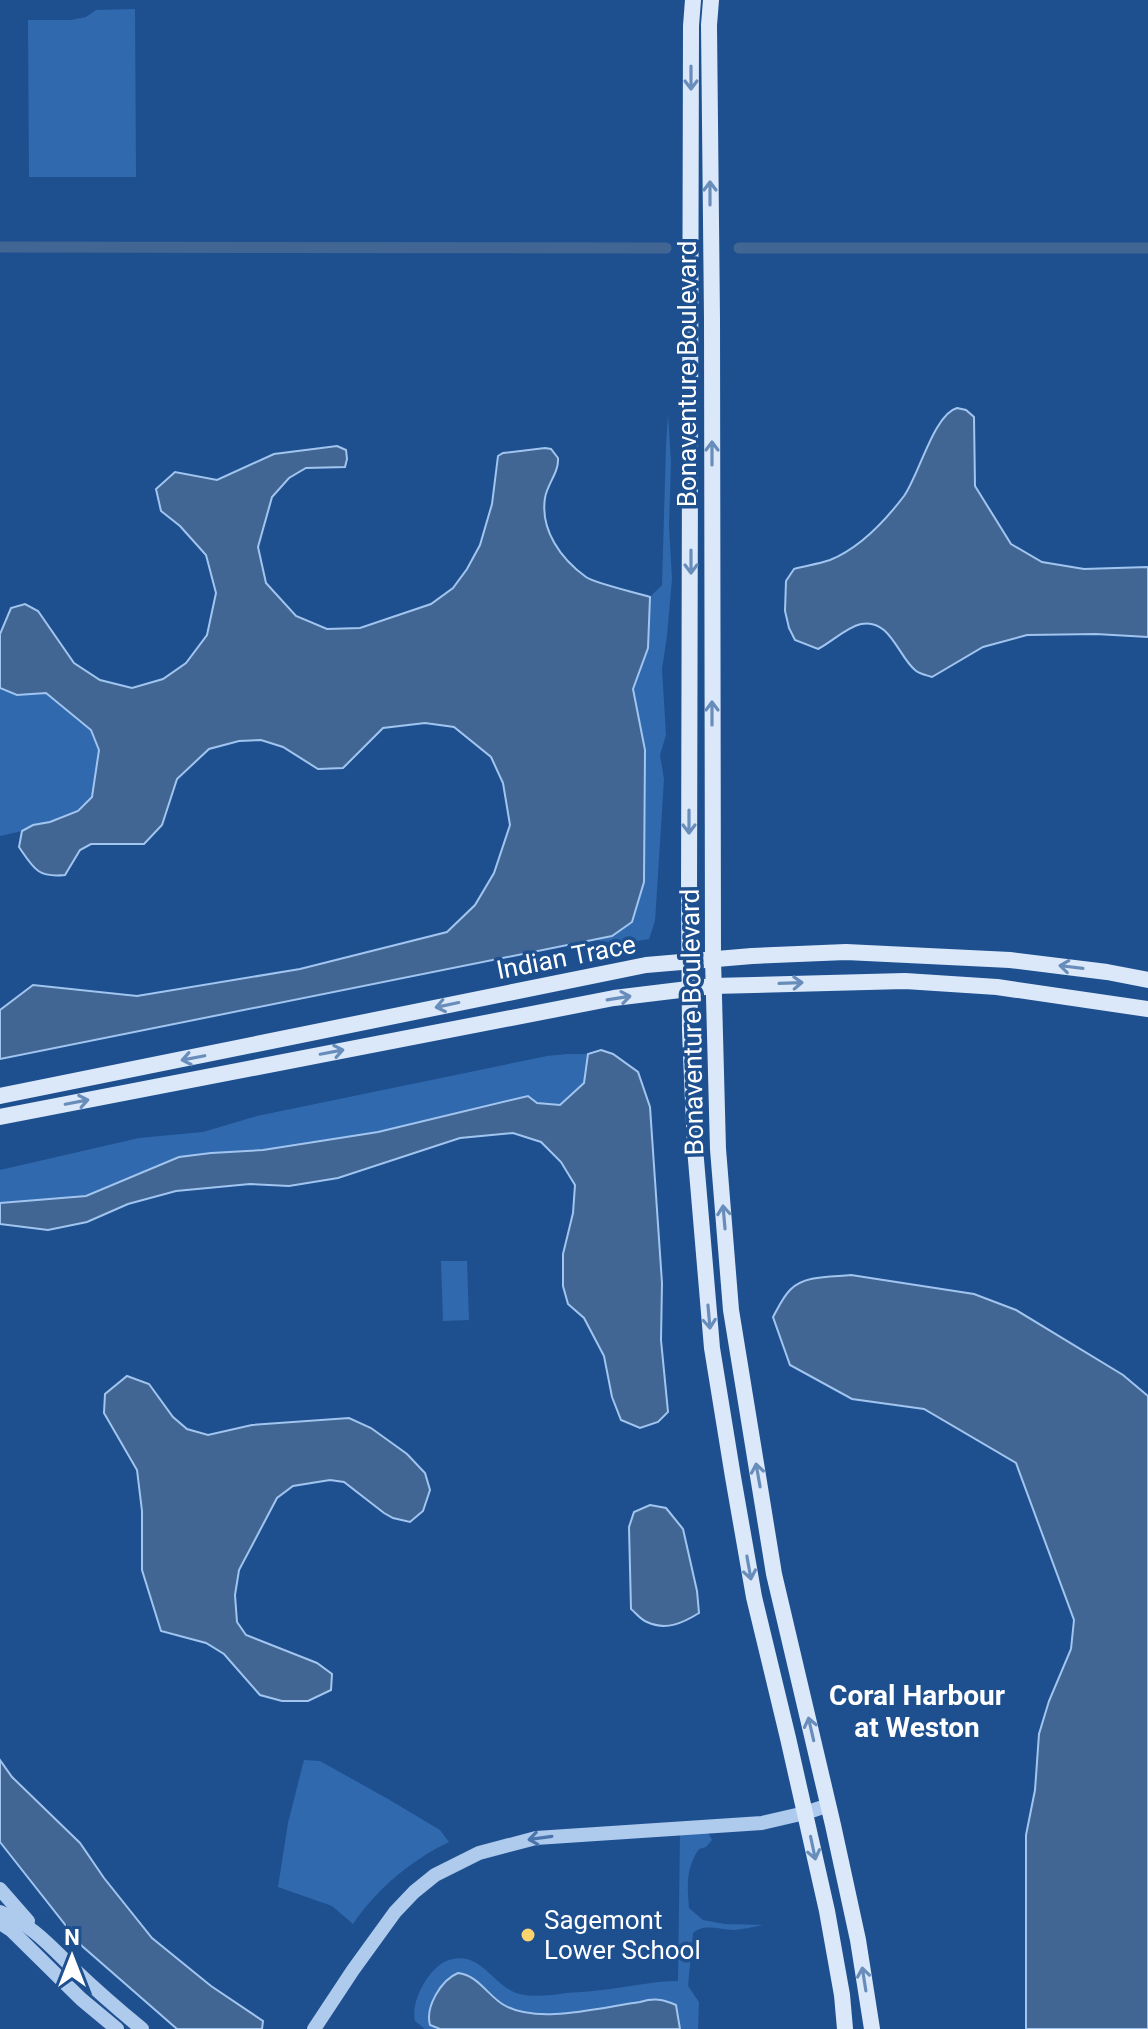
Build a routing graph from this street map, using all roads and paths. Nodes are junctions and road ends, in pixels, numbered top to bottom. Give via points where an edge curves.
1 (693, 0) edge
2 (711, 0) edge
3 (713, 959) junction
4 (689, 961) junction
5 (1148, 980) edge
6 (713, 986) junction
7 (689, 987) junction
8 (1148, 1009) edge
9 (0, 1096) edge
10 (0, 1117) edge
11 (829, 1805) junction
12 (805, 1813) junction
13 (0, 1889) edge
14 (0, 1912) edge
15 (0, 1923) edge
16 (48, 1941) junction
17 (117, 2029) edge
18 (142, 2029) edge
19 (314, 2029) edge
20 (845, 2029) edge
21 (872, 2029) edge

1 -> 4 main road, Bonaventure Boulevard
3 -> 2 main road, Bonaventure Boulevard
3 - 4 main road, Indian Trace
5 -> 3 main road, Indian Trace via 1010,960 926,955 846,952
3 - 6 main road, Bonaventure Boulevard
4 - 7 main road, Bonaventure Boulevard
4 -> 9 main road, Indian Trace via 578,978
6 - 7 main road, Indian Trace
6 -> 8 main road, Indian Trace via 905,981 997,987
11 -> 6 main road, Bonaventure Boulevard via 774,1574 731,1310 718,1149
10 -> 7 main road, Indian Trace
7 -> 12 main road, Bonaventure Boulevard via 695,1148 712,1348 754,1597
11 - 12 street
21 -> 11 main road, Bonaventure Boulevard
12 -> 19 street via 762,1823 536,1838 479,1853 435,1875 404,1902
12 -> 20 main road, Bonaventure Boulevard
13 - 16 street
14 - 16 street
15 - 17 street
16 - 18 street

